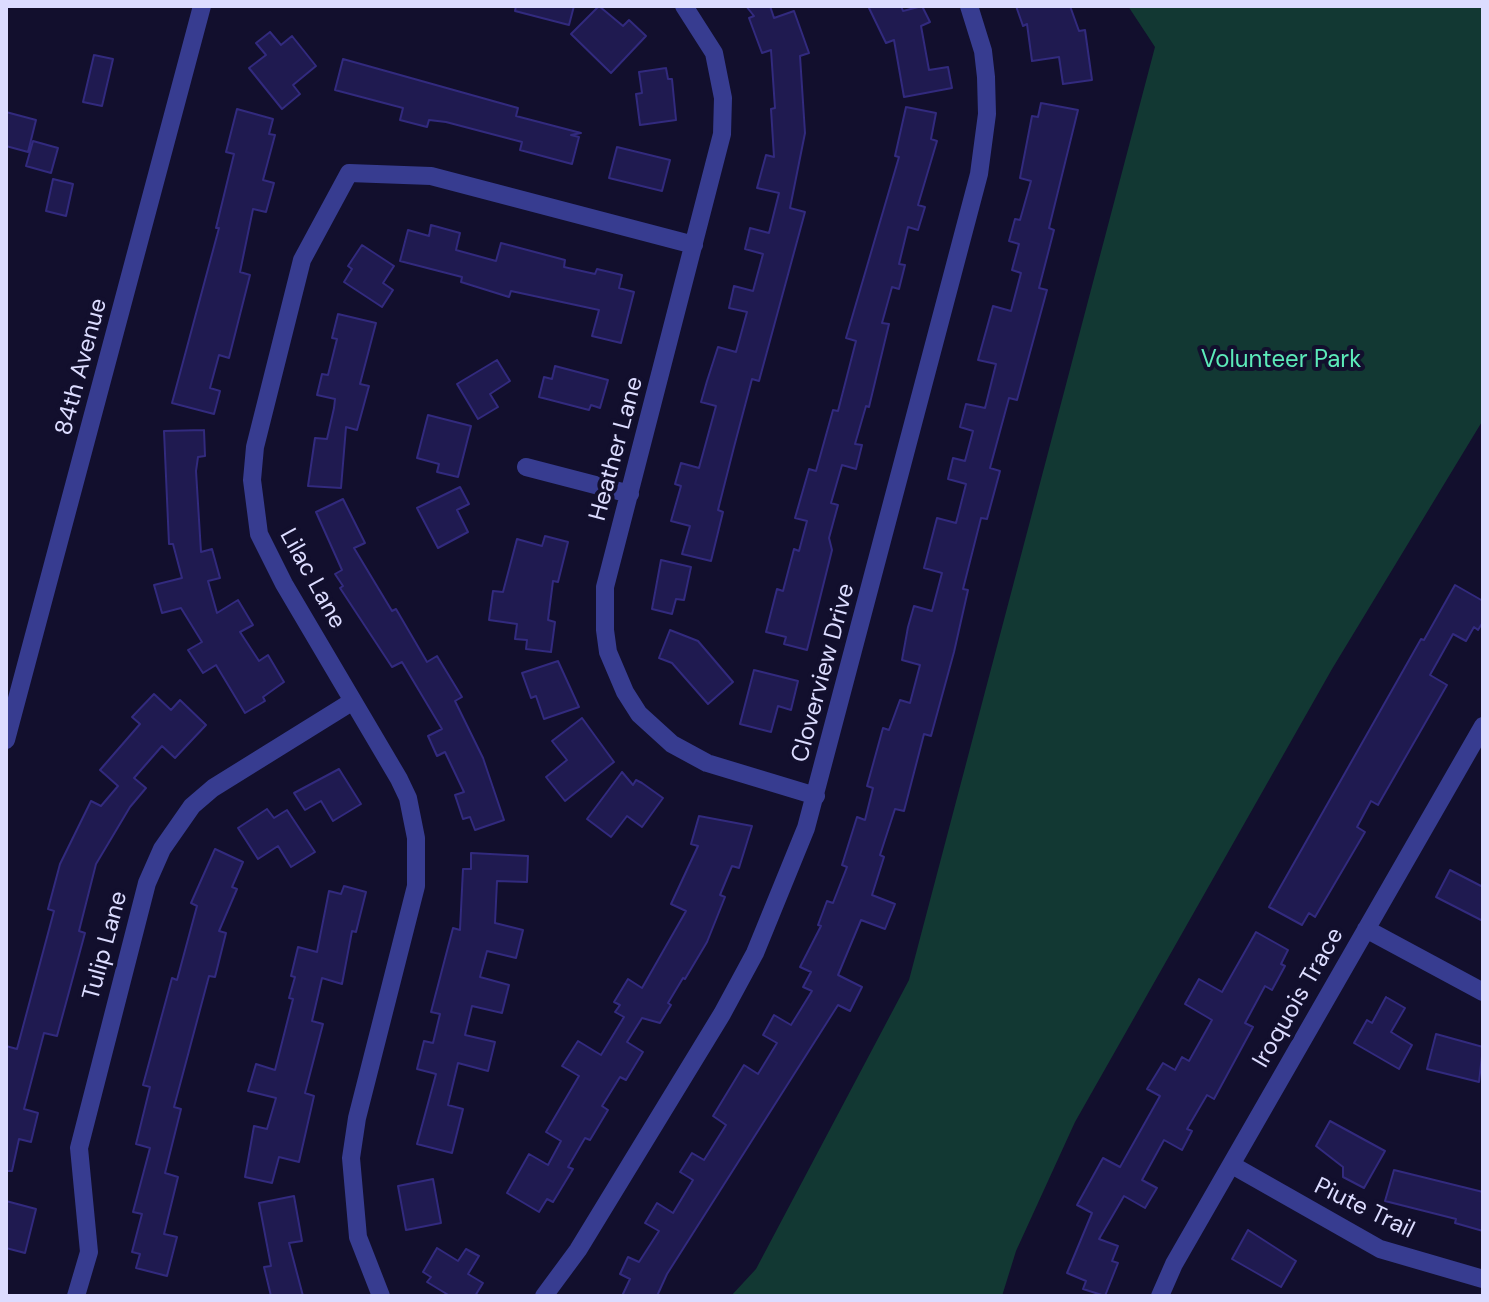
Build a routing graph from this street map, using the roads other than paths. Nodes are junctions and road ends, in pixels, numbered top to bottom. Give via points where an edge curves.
1 (202, 6) edge
2 (684, 6) edge
3 (969, 6) edge
4 (694, 245) junction
5 (526, 467) dead end
6 (630, 494) junction
7 (353, 701) junction
8 (1483, 726) edge
9 (6, 740) edge
10 (816, 796) junction
11 (1366, 929) junction
12 (1483, 992) edge
13 (1232, 1165) junction
14 (1483, 1279) edge
15 (76, 1296) edge
16 (381, 1296) edge
17 (544, 1296) edge
18 (1160, 1296) edge

1 - 9 street, 84th Avenue
2 - 4 street, Heather Lane via 714,53 723,98 719,150
3 - 10 street, Cloverview Drive via 986,77 979,174
4 - 6 street, Heather Lane
4 - 7 street, Lilac Lane via 431,176 349,173 302,260 255,447 252,480 259,534 269,558
5 - 6 street
6 - 10 street, Heather Lane via 604,605 608,652 625,692 652,728 689,755
7 - 15 street, Tulip Lane via 213,788 192,806 162,849 145,893 79,1148 89,1252
7 - 16 street, Lilac Lane via 408,798 417,849 416,886 351,1158 358,1237
8 - 11 street, Iroquois Trace
10 - 17 street, Cloverview Drive via 755,953 578,1250
11 - 12 street
11 - 13 street, Iroquois Trace
13 - 14 street, Piute Trail via 1380,1249
13 - 18 street, Iroquois Trace

